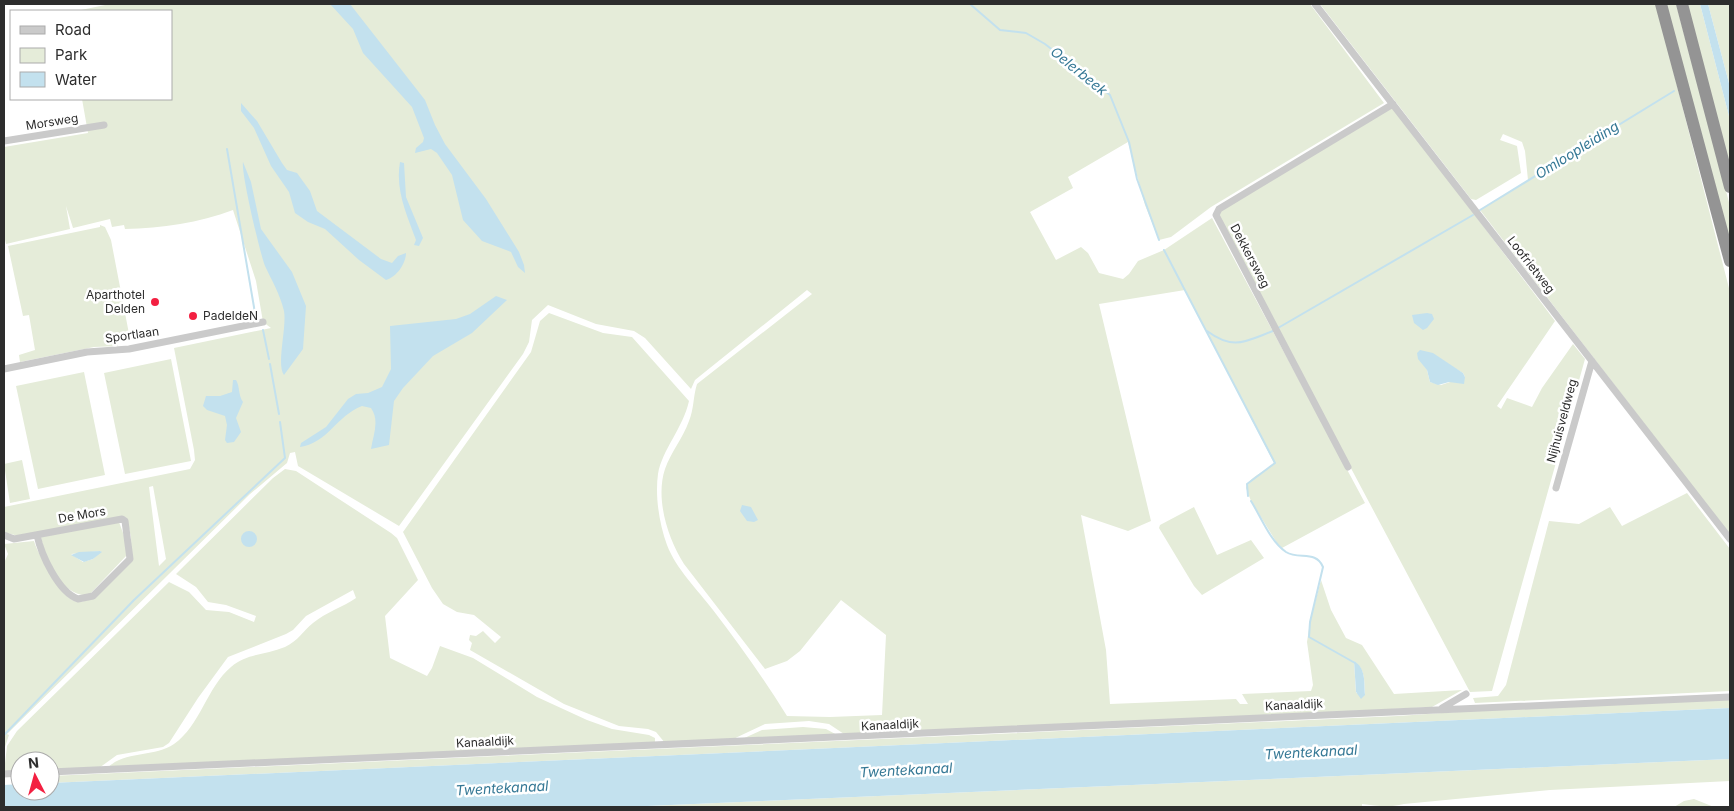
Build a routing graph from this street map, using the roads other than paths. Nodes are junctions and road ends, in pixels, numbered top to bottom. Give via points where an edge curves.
1 (1315, 4) edge
2 (1661, 4) edge
3 (1682, 4) edge
4 (1393, 104) junction
5 (104, 125) dead end
6 (4, 141) edge
7 (1730, 187) edge
8 (1730, 261) edge
9 (263, 322) dead end
10 (1592, 360) junction
11 (4, 369) edge
12 (1348, 467) dead end
13 (1556, 488) dead end
14 (37, 534) junction
15 (4, 535) edge
16 (1730, 539) edge
17 (1730, 697) edge
18 (1475, 708) junction
19 (1440, 709) junction
20 (60, 772) edge

1 - 4 street, Loofrietweg
2 - 8 highway
3 - 7 highway
4 - 10 street, Loofrietweg
4 - 12 street, Dekkersweg via 1219,209 1216,214
5 - 6 street, Morsweg
9 - 11 street, Sportlaan via 129,349 87,352
10 - 13 street, Nijhuisveldweg
10 - 16 street, Loofrietweg
14 - 14 street, De Mors via 122,519 131,557 92,596 78,599 66,592 41,553
14 - 15 street, De Mors via 14,539
17 - 18 street, Kanaaldijk
18 - 19 street, Kanaaldijk
18 - 19 street via 1467,695
19 - 20 street, Kanaaldijk via 748,743

